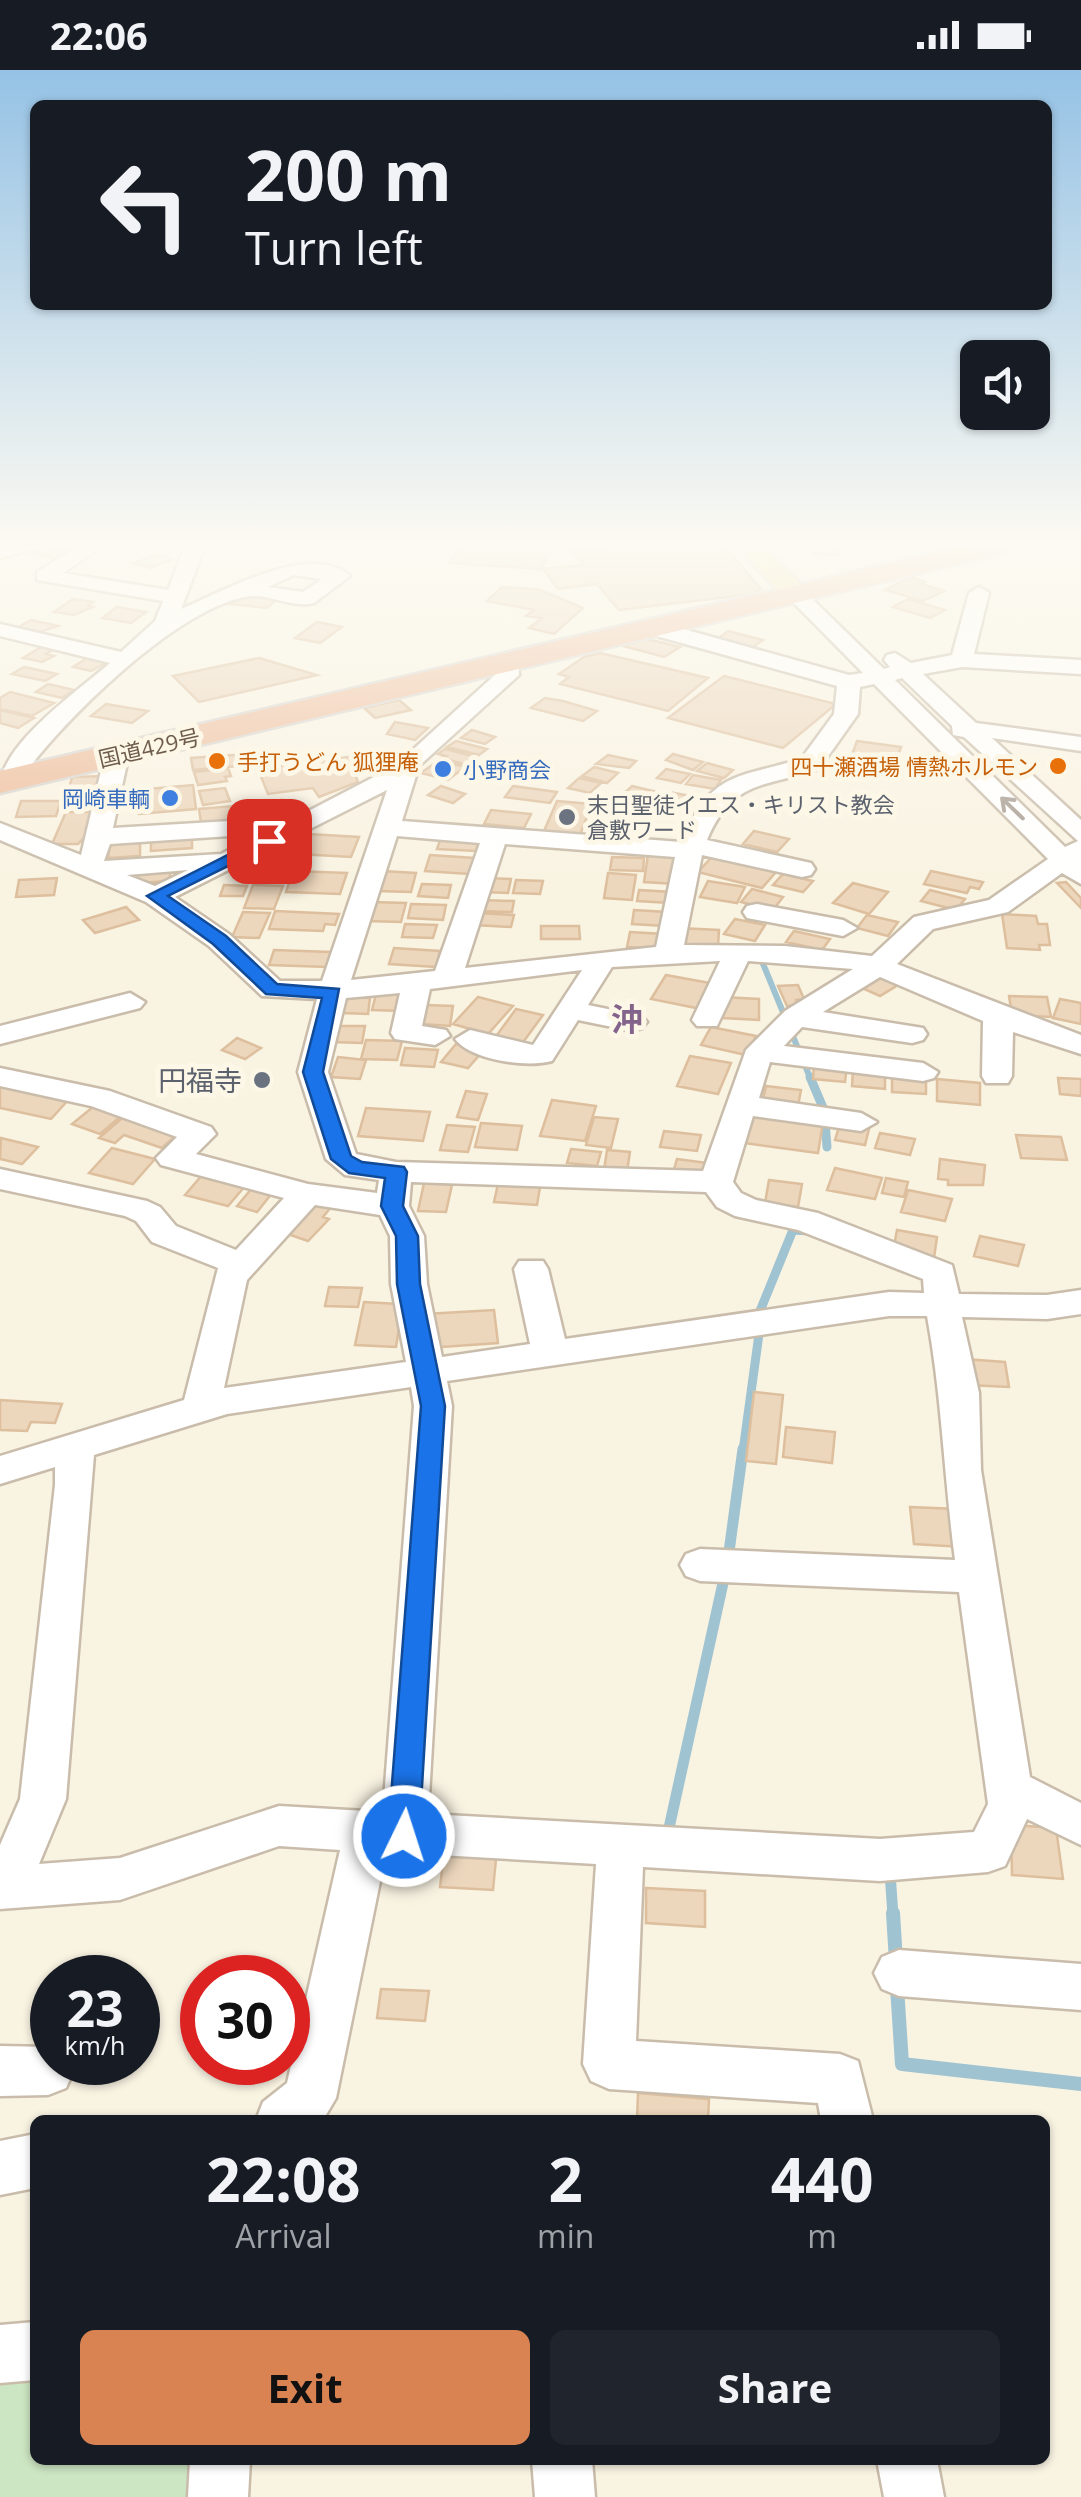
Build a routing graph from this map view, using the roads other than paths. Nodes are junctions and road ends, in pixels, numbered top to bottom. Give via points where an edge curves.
1 (122, 659) edge
2 (522, 659) edge
3 (767, 659) edge
4 (862, 659) edge
5 (892, 659) edge
6 (962, 660) joint
7 (507, 663) junction
8 (1081, 667) edge
9 (908, 672) junction
10 (878, 678) junction
11 (849, 682) junction
12 (968, 729) junction
13 (936, 733) junction
14 (1081, 744) edge
15 (118, 754) junction
16 (406, 770) junction
17 (3, 781) edge
18 (302, 824) junction
19 (386, 828) junction
20 (0, 831) edge
21 (1081, 834) edge
22 (495, 836) junction
23 (98, 837) junction
24 (691, 848) junction
25 (236, 858) junction
26 (1076, 862) edge
27 (802, 869) dead end
28 (90, 870) junction
29 (156, 896) junction
30 (756, 912) dead end
31 (789, 918) junction
32 (842, 928) dead end
33 (669, 953) junction
34 (750, 955) junction
35 (602, 960) junction
36 (878, 966) junction
37 (441, 977) junction
38 (334, 989) junction
39 (130, 1002) dead end
40 (570, 1010) junction
41 (998, 1017) junction
42 (707, 1020) dead end
43 (632, 1022) dead end
44 (912, 1034) dead end
45 (0, 1035) edge
46 (794, 1035) junction
47 (435, 1036) dead end
48 (470, 1040) dead end
49 (1081, 1045) edge
50 (923, 1072) dead end
51 (998, 1076) dead end
52 (0, 1077) edge
53 (740, 1105) junction
54 (861, 1122) dead end
55 (0, 1179) edge
56 (716, 1182) junction
57 (394, 1189) junction
58 (306, 1194) junction
59 (238, 1264) junction
60 (531, 1269) dead end
61 (1081, 1302) edge
62 (942, 1305) junction
63 (550, 1352) junction
64 (426, 1370) junction
65 (201, 1406) junction
66 (74, 1446) junction
67 (0, 1470) edge
68 (717, 1566) dead end
69 (978, 1577) junction
70 (1009, 1788) junction
71 (1081, 1825) edge
72 (386, 1834) junction
73 (621, 1844) junction
74 (0, 1885) edge
75 (898, 1972) dead end
76 (1081, 1987) edge
77 (288, 2115) edge
78 (846, 2115) edge
79 (30, 2162) edge
80 (0, 2168) edge
81 (30, 2351) edge
82 (0, 2354) edge
83 (220, 2465) edge
84 (562, 2465) edge
85 (908, 2465) edge
86 (218, 2497) edge
87 (564, 2497) edge
88 (914, 2497) edge

1 - 17 street
2 - 7 highway, 国道429号
3 - 11 street
4 - 10 street
5 - 9 street
6 - 8 street
6 - 9 street
7 - 15 highway, 国道429号
7 - 16 street via 508,675
9 - 10 street
9 - 12 street
10 - 11 street
10 - 13 street
11 - 24 street via 846,714 810,764 738,785 707,814
12 - 13 street
12 - 14 street
12 - 21 street
26 -> 13 street
15 - 17 highway, 国道429号
15 - 23 street
16 - 18 street
16 - 19 street
18 - 23 street
18 - 25 street
19 - 22 street
19 - 38 street
20 - 28 street
22 - 24 street
22 - 37 street
23 - 28 street
24 - 27 street
24 - 33 street
25 - 28 street
25 - 29 street
26 - 36 street via 998,906 924,923
28 - 29 street
29 - 38 street via 220,940 272,990
30 - 31 street
31 - 32 street
31 - 34 street
33 - 34 street
33 - 35 street
34 - 36 street
34 - 42 street
35 - 37 street
35 - 40 street
36 - 41 street
36 - 46 street
37 - 38 street
37 - 47 street via 406,1033
38 - 57 street via 313,1072 342,1159
39 - 45 street
40 - 43 street
40 - 48 street via 541,1054
41 - 49 street
41 - 51 street
44 - 46 street
46 - 50 street
46 - 53 street via 760,1052
52 - 58 street via 99,1098 200,1134 172,1158
53 - 54 street
53 - 56 street
55 - 59 street via 135,1208 164,1234
56 - 57 street
56 - 62 street via 748,1209 806,1221 940,1272
57 - 58 street
57 - 64 street
58 - 59 street
59 - 65 street via 214,1335
60 - 63 street
61 - 62 street via 1047,1308
62 - 63 street via 889,1304
62 - 69 street via 960,1393 962,1470
63 - 64 street
64 - 65 street
64 - 72 street via 433,1406
65 - 66 street
66 - 67 street
66 - 74 street via 43,1799 16,1865
68 - 69 street
69 - 70 street
70 - 71 street
70 - 73 street via 1012,1804 988,1852 880,1860
72 - 73 street
72 - 74 street via 280,1826 120,1878
72 - 77 street via 310,2098
73 - 78 street via 609,2064 840,2080
75 - 76 street
79 - 80 street
81 - 82 street
83 - 86 street
84 - 87 street
85 - 88 street

